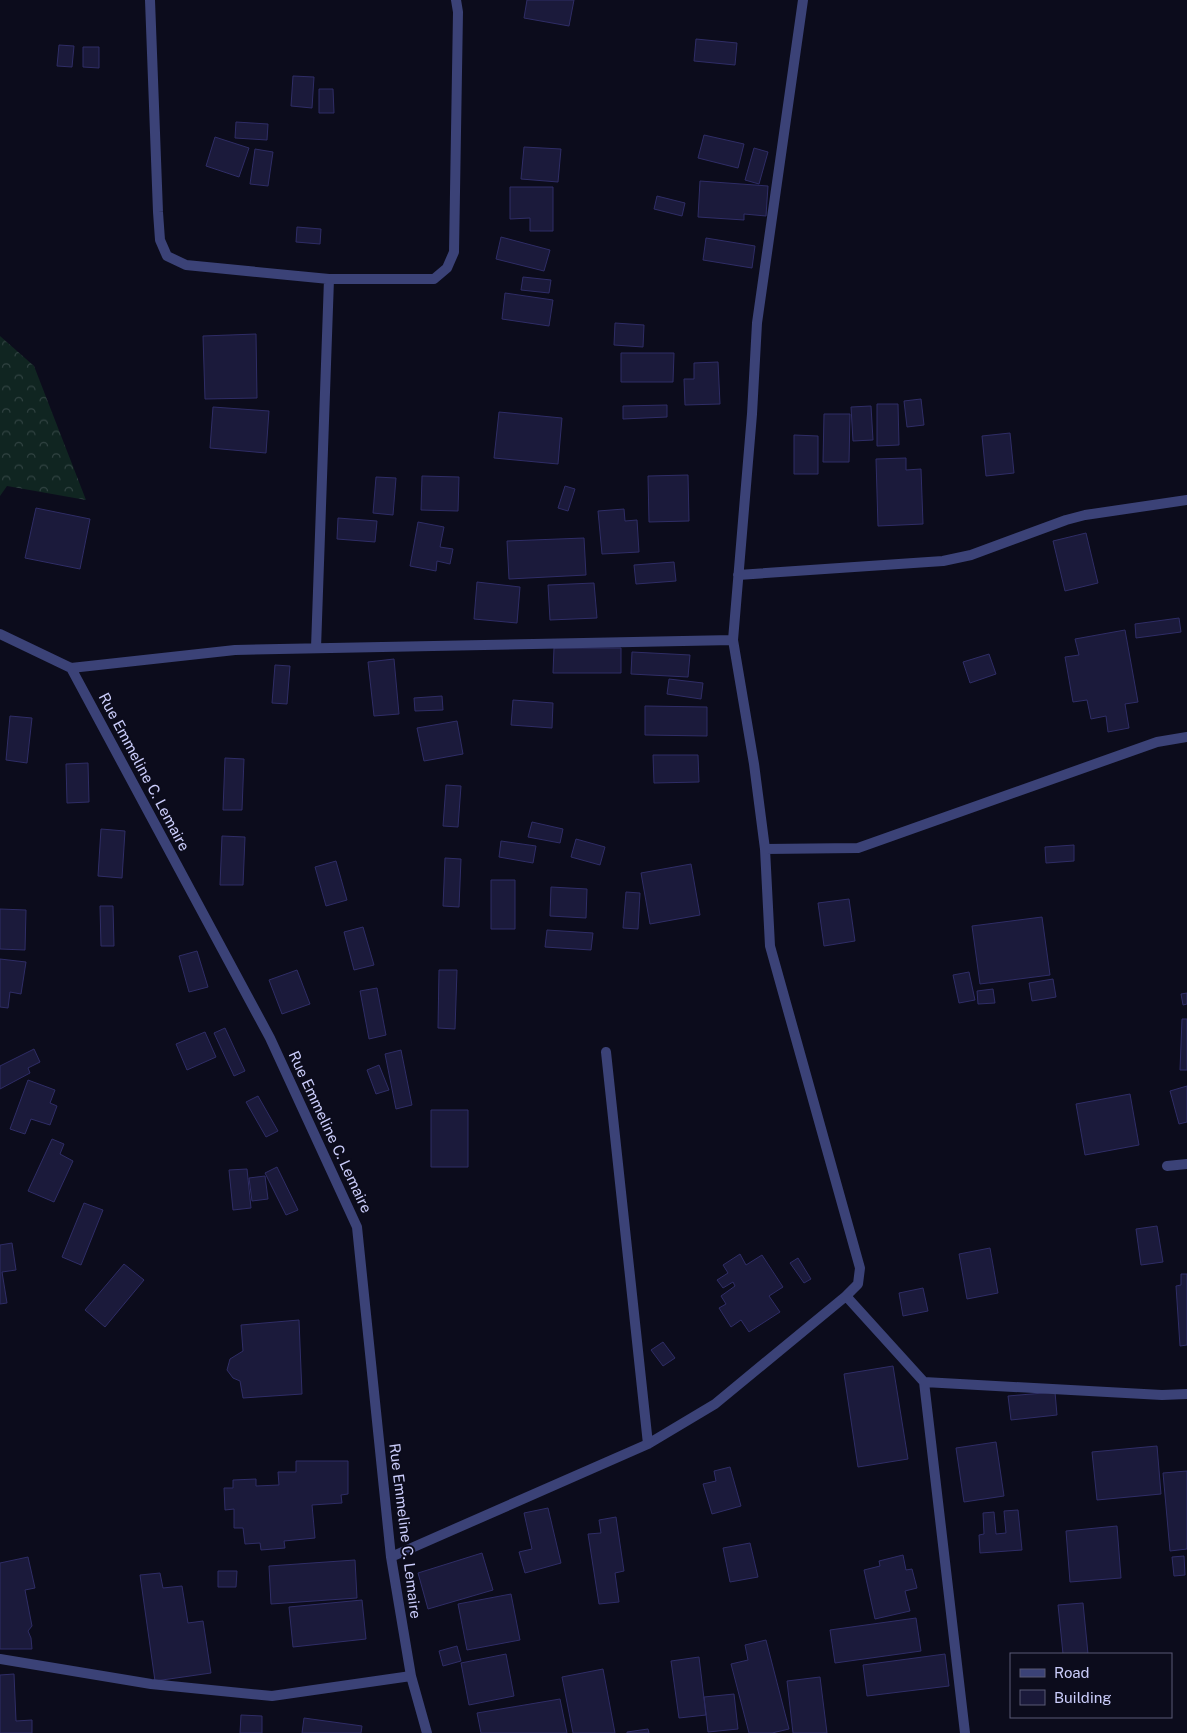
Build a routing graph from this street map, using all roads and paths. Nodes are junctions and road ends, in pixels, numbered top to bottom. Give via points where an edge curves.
1 (150, 0) edge
2 (456, 0) edge
3 (803, 0) edge
4 (329, 279) junction
5 (1187, 500) edge
6 (738, 575) junction
7 (0, 634) edge
8 (733, 640) junction
9 (316, 648) junction
10 (71, 668) junction
11 (1187, 737) edge
12 (765, 849) junction
13 (606, 1052) dead end
14 (1187, 1164) edge
15 (1167, 1166) dead end
16 (846, 1296) junction
17 (924, 1382) junction
18 (1187, 1394) edge
19 (648, 1444) junction
20 (391, 1558) junction
21 (0, 1659) edge
22 (411, 1676) junction
23 (427, 1733) edge
24 (965, 1733) edge

1 - 4 street via 158,212 160,240 167,256 186,265
2 - 4 street via 454,252 447,268 434,278
3 - 6 street via 757,323
4 - 9 street
5 - 6 street via 1085,515 971,555 943,561
6 - 8 street
7 - 10 street
8 - 9 street
8 - 12 street
9 - 10 street via 235,650
10 - 20 street, Rue Emmeline C. Lemaire via 270,1038 357,1227
11 - 12 street via 1157,742 858,848
12 - 16 street via 770,946 860,1268 858,1284
13 - 19 street
14 - 15 street
16 - 17 street
16 - 19 street via 715,1404
17 - 18 street
17 - 24 street
19 - 20 street
20 - 22 street, Rue Emmeline C. Lemaire
21 - 22 street via 151,1684 272,1696
22 - 23 street, Rue Emmeline C. Lemaire

